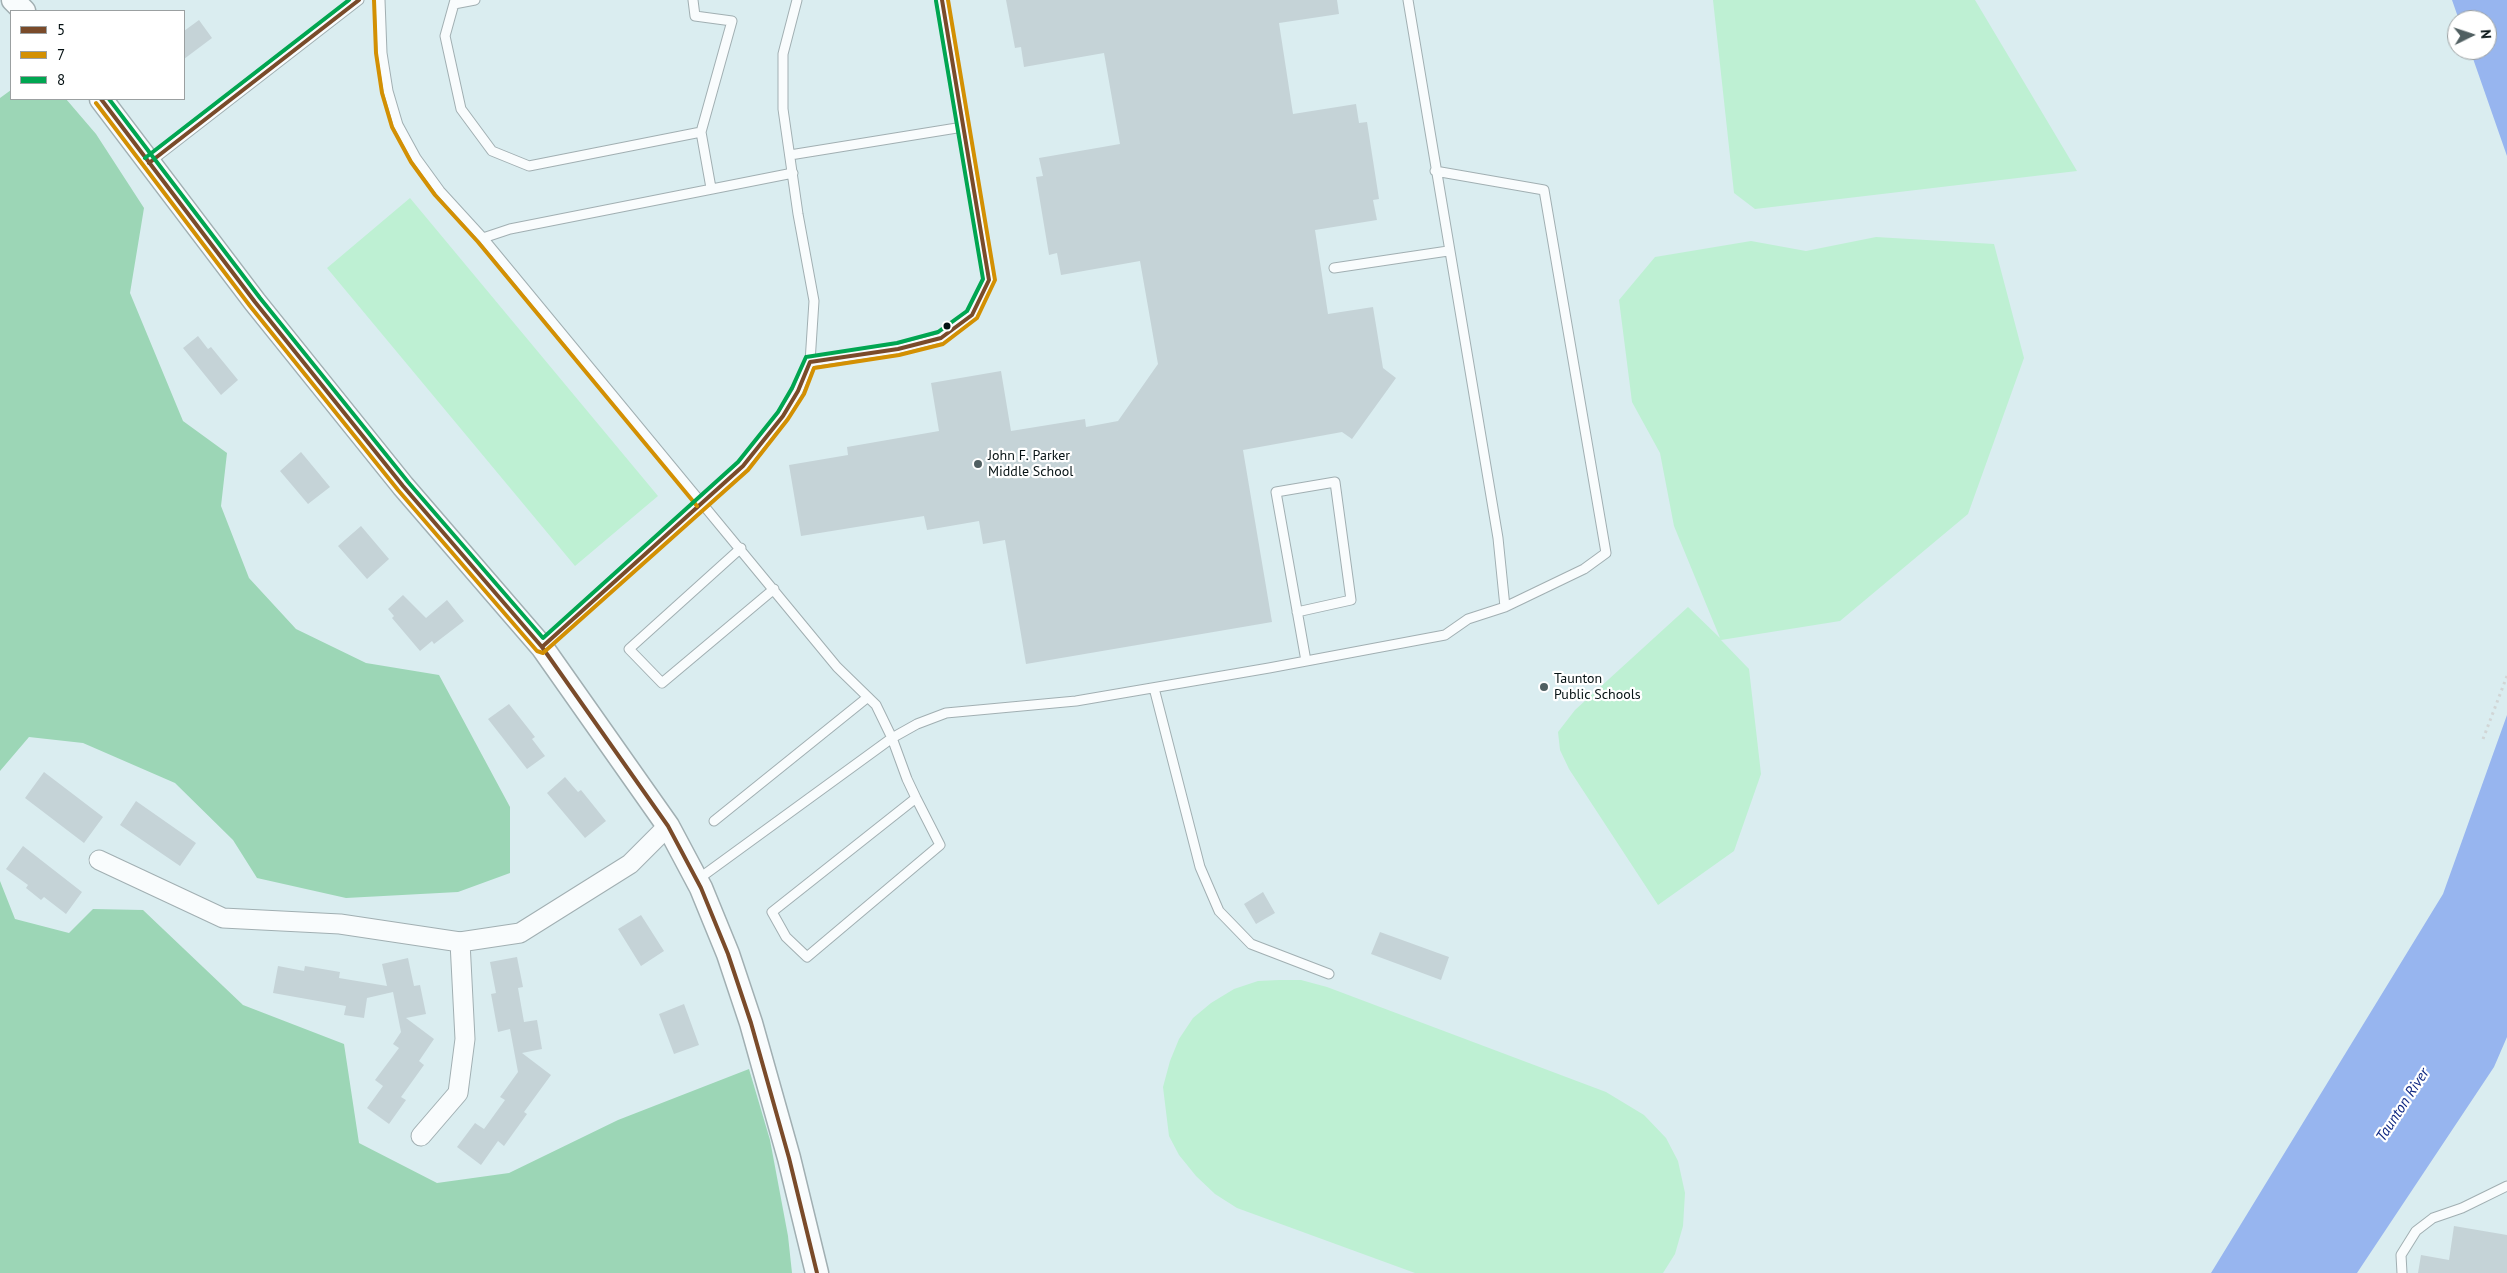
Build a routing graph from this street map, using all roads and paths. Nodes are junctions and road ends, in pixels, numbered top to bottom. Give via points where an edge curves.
1 (13, 0) edge
2 (359, 0) edge
3 (380, 0) edge
4 (475, 0) edge
5 (693, 0) edge
6 (797, 0) edge
7 (942, 0) edge
8 (1408, 0) edge
9 (454, 2) edge
10 (23, 10) edge
11 (102, 100) edge
12 (963, 127) junction
13 (701, 132) junction
14 (790, 155) junction
15 (149, 163) junction
16 (1435, 171) junction
17 (793, 173) junction
18 (711, 188) junction
19 (483, 238) junction
20 (1448, 251) junction
21 (1334, 268) dead end
22 (810, 362) junction
23 (702, 502) junction
24 (741, 548) junction
25 (774, 589) junction
26 (1505, 607) junction
27 (1298, 612) junction
28 (542, 648) junction
29 (1306, 661) junction
30 (2507, 676) edge
31 (1154, 688) junction
32 (868, 697) junction
33 (892, 738) junction
34 (2483, 739) dead end
35 (916, 798) junction
36 (714, 821) dead end
37 (668, 826) junction
38 (99, 860) dead end
39 (697, 880) junction
40 (460, 942) junction
41 (1329, 974) dead end
42 (421, 1136) dead end
43 (2506, 1188) edge
44 (817, 1273) edge
45 (2402, 1273) edge

1 - 10 street
2 - 15 lane
3 - 19 lane via 382,53 398,125 416,158 440,191
4 - 9 lane
5 - 13 lane via 695,16 732,21
6 - 14 lane via 782,54 783,109
7 - 12 lane
8 - 16 lane
9 - 13 lane via 445,36 461,109 492,152 529,166
11 - 15 street
12 - 14 lane
12 - 22 lane via 989,280 972,315 941,338 898,349
13 - 18 lane
14 - 17 lane
15 - 28 street via 396,478
16 - 20 lane
16 - 26 lane via 1544,190 1606,553 1584,569
17 - 18 lane
17 - 22 lane via 814,301
18 - 19 lane
19 - 23 lane
20 - 21 lane
20 - 26 lane via 1498,538
22 - 23 lane via 798,391 762,443 743,466
23 - 24 lane
23 - 28 lane
24 - 25 lane
24 - 25 lane via 630,649 662,683
25 - 32 lane via 837,668
26 - 29 lane via 1468,619 1445,635
27 - 27 lane via 1276,492 1335,482 1352,600
27 - 29 lane
28 - 37 street
29 - 31 lane
30 - 34 path
31 - 33 lane via 1076,700 946,713
31 - 41 lane via 1200,867 1219,911 1251,944
32 - 33 lane via 876,705
32 - 36 lane
33 - 35 lane
33 - 39 lane
35 - 35 lane via 940,845 807,957 786,937 772,912
37 - 39 street
37 - 40 street via 630,864 520,933
38 - 40 street via 223,918 340,924
39 - 44 street via 728,954 751,1023
40 - 42 street via 465,1040 458,1093
43 - 45 lane via 2433,1218 2416,1231 2401,1255

